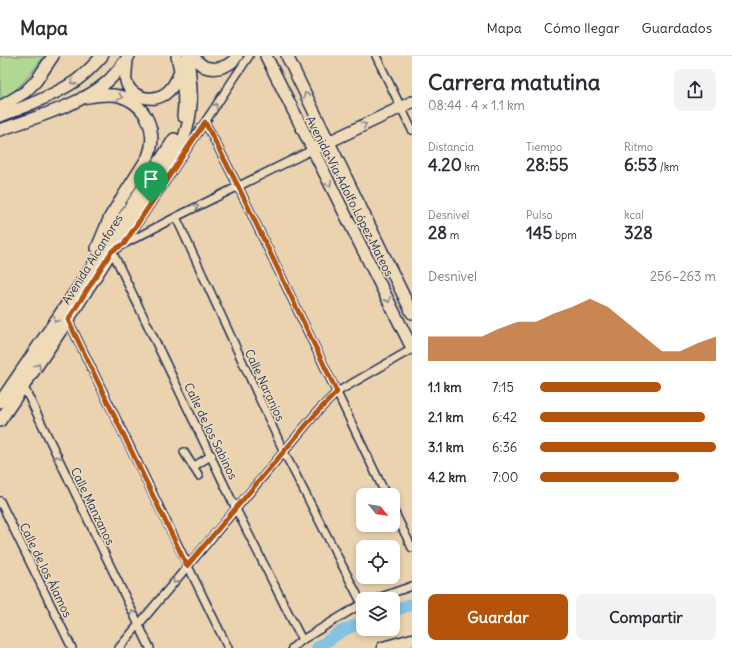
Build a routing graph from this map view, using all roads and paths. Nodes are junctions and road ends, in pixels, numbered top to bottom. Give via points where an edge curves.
1 (53, 56) edge
2 (102, 56) edge
3 (188, 56) edge
4 (193, 56) edge
5 (237, 56) edge
6 (249, 56) edge
7 (266, 56) edge
8 (287, 56) edge
9 (376, 56) edge
10 (128, 57) edge
11 (179, 63) edge
12 (82, 98) junction
13 (412, 102) edge
14 (0, 107) edge
15 (401, 107) junction
16 (0, 116) edge
17 (205, 122) junction
18 (0, 130) edge
19 (412, 130) edge
20 (329, 141) junction
21 (312, 150) junction
22 (238, 186) junction
23 (176, 217) junction
24 (124, 244) junction
25 (112, 251) junction
26 (86, 276) junction
27 (397, 281) junction
28 (412, 307) edge
29 (412, 313) edge
30 (68, 320) junction
31 (412, 348) edge
32 (21, 372) junction
33 (23, 388) junction
34 (337, 392) junction
35 (0, 402) edge
36 (0, 422) edge
37 (184, 452) dead end
38 (284, 452) junction
39 (212, 455) junction
40 (193, 467) junction
41 (199, 476) dead end
42 (383, 488) edge
43 (0, 501) edge
44 (236, 509) junction
45 (400, 523) edge
46 (412, 548) edge
47 (187, 566) junction
48 (412, 586) edge
49 (356, 592) edge
50 (395, 592) edge
51 (356, 607) edge
52 (139, 626) junction
53 (302, 640) junction
54 (412, 640) edge
55 (72, 648) edge
56 (119, 648) edge
57 (150, 648) edge
58 (228, 648) edge
59 (292, 648) edge
60 (383, 648) edge

1 - 14 main road via 25,92
2 -> 16 main road via 77,80 59,91
3 - 25 main road, Avenida Alcanfores via 192,109 184,137
4 - 5 main road via 204,66 212,68 231,63
17 -> 6 street, Avenida Alcanfores
7 - 21 main road, Avenida Via Adolfo López Mateos
20 -> 8 main road, Avenida Via Adolfo López Mateos
9 - 15 street
10 - 11 main road via 126,81 130,89 144,98 156,98 170,89
10 - 12 main road via 107,82
11 - 26 main road, Avenida Alcanfores via 184,108 177,134
12 - 18 main road
12 -> 26 main road via 105,95 127,99 144,114 152,131 148,157 110,217
13 - 15 main road
15 - 19 street
20 -> 15 main road
17 - 22 street
17 - 24 street, Avenida Alcanfores
20 - 21 main road
20 - 27 main road, Avenida Via Adolfo López Mateos
21 - 22 street
21 -> 31 main road, Avenida Via Adolfo López Mateos
23 -> 22 street
22 - 34 street
23 - 24 street
23 - 38 street, Calle Naranjos
24 - 25 street
25 - 30 main road, Avenida Alcanfores
25 - 39 street, Calle de los Sabinos
26 -> 32 main road, Avenida Alcanfores
27 - 28 main road
27 - 29 main road, Avenida Via Adolfo López Mateos
33 -> 30 main road, Avenida Alcanfores
30 - 47 street
31 - 34 street
32 - 33 street, Calle Manzanos
32 - 35 main road, Avenida Alcanfores
33 - 36 main road, Avenida Alcanfores
52 -> 33 street, Calle Manzanos
34 - 38 street
34 - 42 street
37 - 40 street
38 - 44 street
38 - 49 street, Calle Naranjos
39 - 40 street
39 - 44 street, Calle de los Sabinos
40 - 41 street
43 - 55 street, Calle de los Álamos
44 - 47 street
44 - 53 street, Calle de los Sabinos
45 - 46 street
47 -> 52 street
47 - 58 street
48 - 50 street
51 - 53 street
52 - 56 street
52 - 57 street, Calle Manzanos
53 - 59 street
54 - 60 main road

